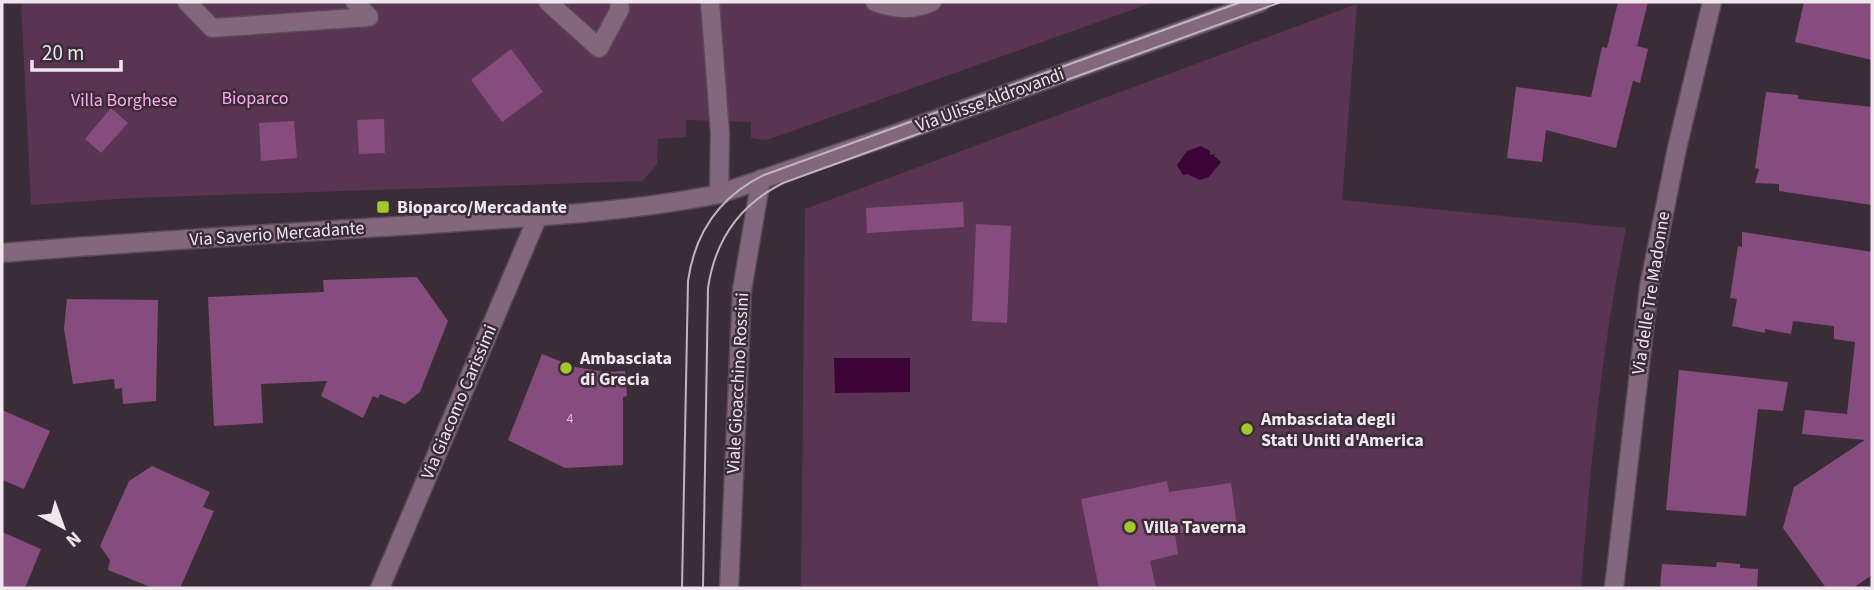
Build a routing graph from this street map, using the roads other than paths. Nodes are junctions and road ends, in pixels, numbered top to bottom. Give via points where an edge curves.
1 (187, 2) edge
2 (355, 2) edge
3 (548, 2) edge
4 (620, 2) edge
5 (710, 2) edge
6 (875, 2) edge
7 (932, 2) edge
8 (1261, 2) edge
9 (1712, 2) edge
10 (761, 179) junction
11 (719, 194) junction
12 (538, 216) junction
13 (2, 253) edge
14 (380, 588) edge
15 (729, 588) edge
16 (1614, 588) edge

1 - 2 street via 212,28 369,17
3 - 4 street via 599,48
5 - 11 street via 720,133
6 - 7 street via 894,9 919,8
8 - 10 street, Via Ulisse Aldrovandi
9 - 16 street, Via delle Tre Madonne via 1649,287
10 - 11 street, Via Ulisse Aldrovandi
10 - 15 street, Viale Gioacchino Rossini via 742,290
11 - 12 street, Via Saverio Mercadante via 662,205
12 - 13 street, Via Saverio Mercadante
12 - 14 street, Via Giacomo Carissimi

